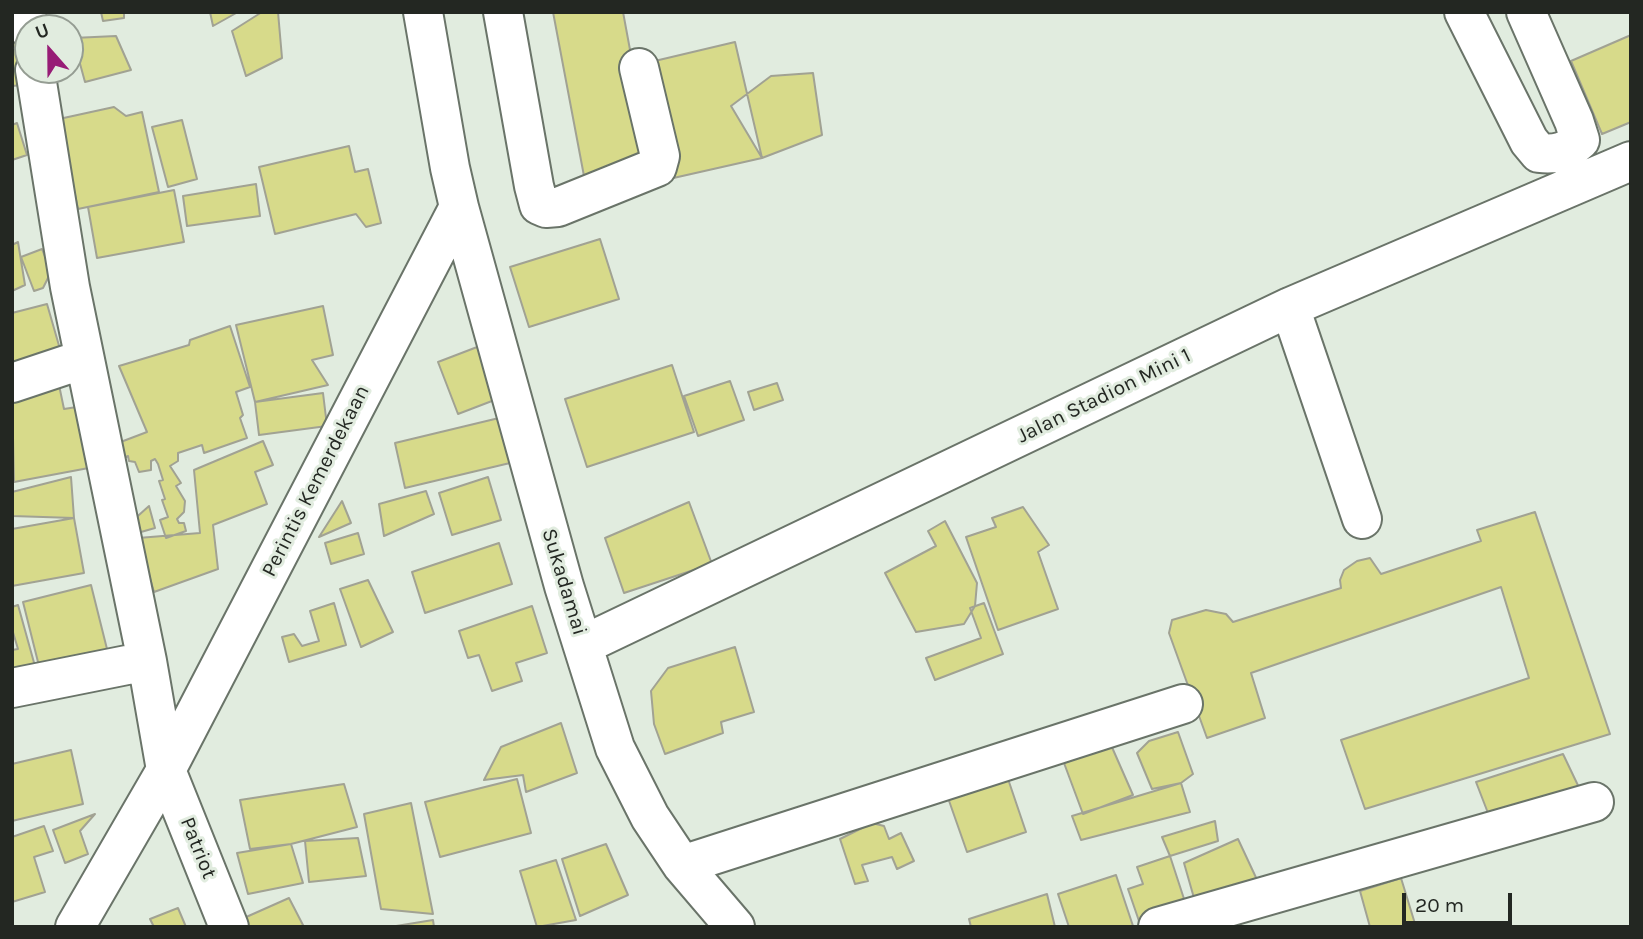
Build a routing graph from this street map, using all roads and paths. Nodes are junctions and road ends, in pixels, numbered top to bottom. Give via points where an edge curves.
1 (423, 12) edge
2 (503, 12) edge
3 (1464, 12) edge
4 (1526, 12) edge
5 (639, 68) dead end
6 (37, 84) edge
7 (1580, 140) junction
8 (1630, 161) edge
9 (459, 206) junction
10 (1290, 307) junction
11 (84, 359) junction
12 (12, 383) edge
13 (1362, 519) dead end
14 (583, 645) junction
15 (147, 661) junction
16 (12, 688) edge
17 (1183, 704) dead end
18 (166, 770) junction
19 (1594, 802) dead end
20 (682, 865) junction
21 (75, 927) edge
22 (229, 927) edge
23 (735, 927) edge
24 (1158, 927) edge

1 - 9 street
2 - 5 street via 534,186 539,205 546,208 657,167 660,156
3 - 7 street via 1539,153 1564,152
4 - 7 street
6 - 11 street, Patriot
7 - 8 street
8 - 10 street, Jalan Stadion Mini 1
9 - 14 street, Sukadamai
9 - 18 street, Perintis Kemerdekaan
10 - 13 street
10 - 14 street, Jalan Stadion Mini 1
11 - 12 street
11 - 15 street, Patriot
14 - 20 street, Sukadamai via 615,748 650,817
15 - 16 street
15 - 18 street, Patriot
17 - 20 street
18 - 21 street, Perintis Kemerdekaan
18 - 22 street, Patriot
19 - 24 street
20 - 23 street, Sukadamai

